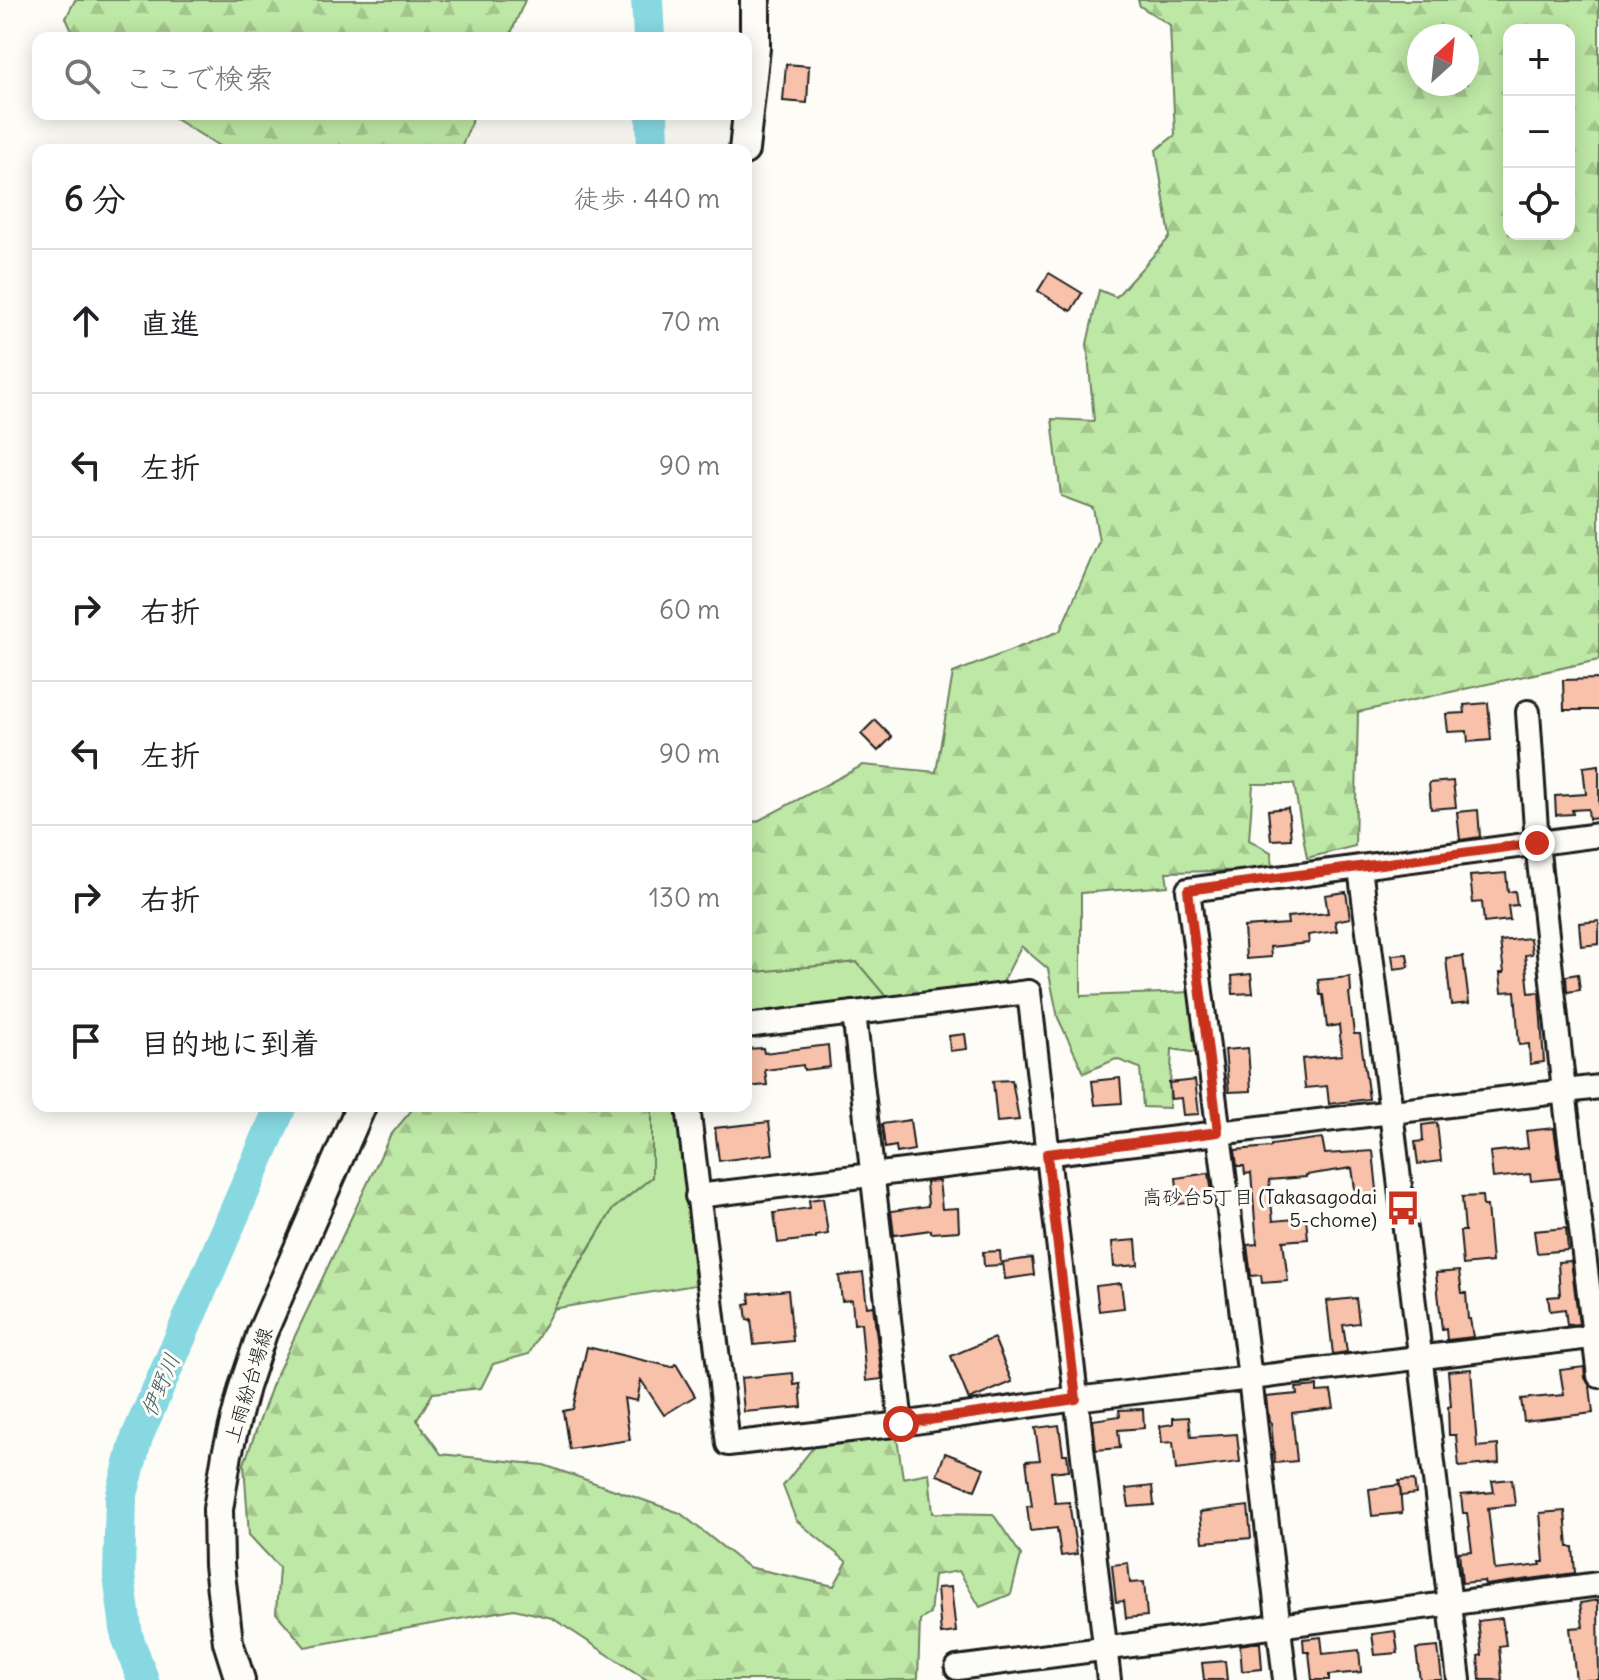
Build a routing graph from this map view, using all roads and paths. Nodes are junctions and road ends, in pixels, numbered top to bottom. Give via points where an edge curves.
1 (755, 0) edge
2 (752, 76) edge
3 (747, 120) edge
4 (745, 144) edge
5 (1528, 712) dead end
6 (1599, 835) edge
7 (1537, 843) junction
8 (1360, 868) junction
9 (854, 1013) junction
10 (752, 1025) edge
11 (1599, 1087) edge
12 (1564, 1091) junction
13 (358, 1112) edge
14 (689, 1112) edge
15 (1391, 1112) junction
16 (1218, 1132) junction
17 (1047, 1154) junction
18 (873, 1173) junction
19 (697, 1196) junction
20 (1589, 1208) edge
21 (1596, 1336) edge
22 (1419, 1357) junction
23 (1599, 1376) edge
24 (1250, 1378) junction
25 (1076, 1399) junction
26 (901, 1424) junction
27 (1599, 1584) edge
28 (1450, 1603) junction
29 (1279, 1626) junction
30 (1105, 1649) junction
31 (957, 1668) dead end
32 (240, 1680) edge
33 (1109, 1680) edge
34 (1285, 1680) edge
35 (1459, 1680) edge

1 - 2 main road
3 - 4 main road
5 - 7 street
6 - 7 street
7 - 8 street
7 - 12 street
8 - 15 street
8 - 16 street via 1188,890
9 - 10 street
9 - 17 street via 1029,992
9 - 18 street
11 - 12 street
12 - 15 street
12 - 20 street
13 - 32 main road, 上雨紛台場線 via 262,1333 227,1454 218,1509 219,1565 228,1642
14 - 19 street
15 - 16 street
15 - 22 street
16 - 17 street
16 - 24 street
17 - 18 street
17 - 25 street
18 - 19 street
18 - 26 street
19 - 26 street via 728,1444
20 - 21 street
21 - 22 street
21 - 23 street
22 - 24 street
22 - 28 street
24 - 25 street
24 - 29 street
25 - 26 street
25 - 30 street
27 - 28 street
28 - 29 street
28 - 35 street
29 - 30 street
29 - 34 street
30 - 31 street
30 - 33 street

